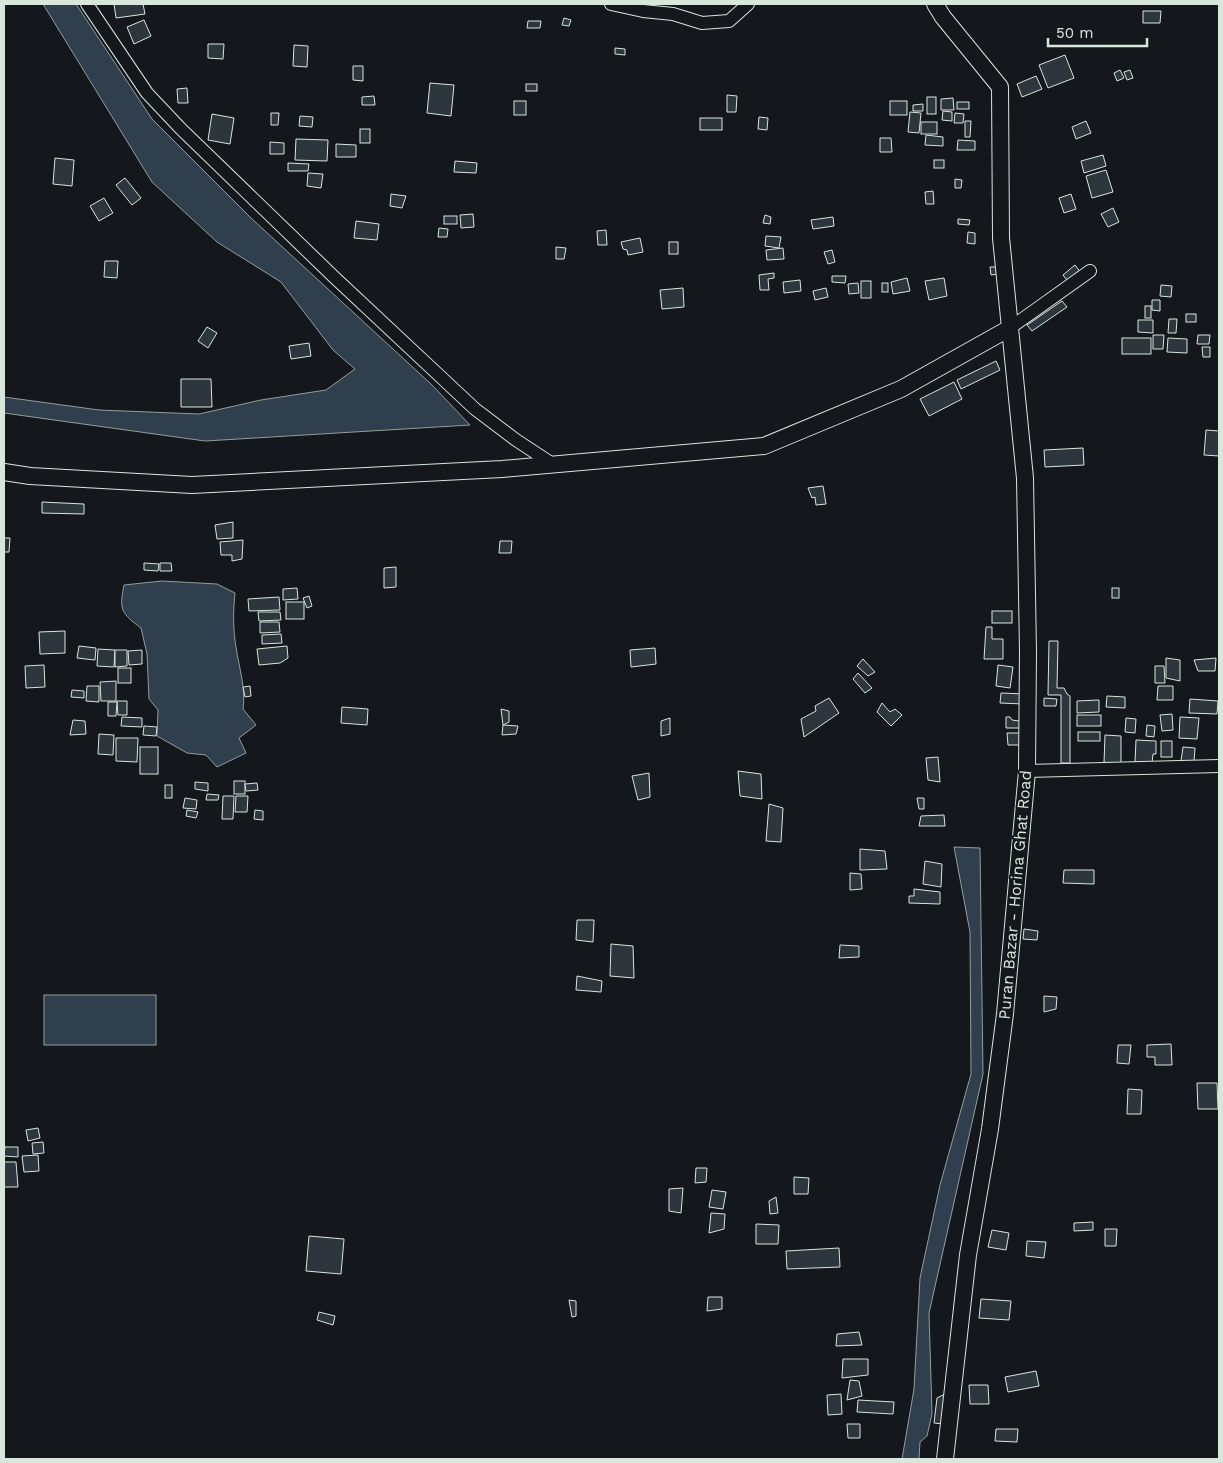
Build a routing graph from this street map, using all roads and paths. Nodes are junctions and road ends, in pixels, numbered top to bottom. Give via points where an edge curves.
1 (87, 4) edge
2 (610, 4) edge
3 (748, 4) edge
4 (935, 4) edge
5 (1090, 271) dead end
6 (1010, 328) junction
7 (554, 465) junction
8 (4, 472) edge
9 (1219, 766) edge
10 (1027, 771) junction
11 (945, 1459) edge

1 - 7 street via 147,93 180,129 475,409
2 - 3 street via 673,14 702,23 730,21
4 - 6 main road, Puran Bazar - Horina Ghat Road via 1000,86 1001,238
5 - 6 street
6 - 7 main road via 900,389 764,446
6 - 10 main road, Puran Bazar - Horina Ghat Road via 1025,478
7 - 8 main road via 192,485
9 - 10 street
10 - 11 main road, Puran Bazar - Horina Ghat Road via 1005,1014 990,1129 968,1255

